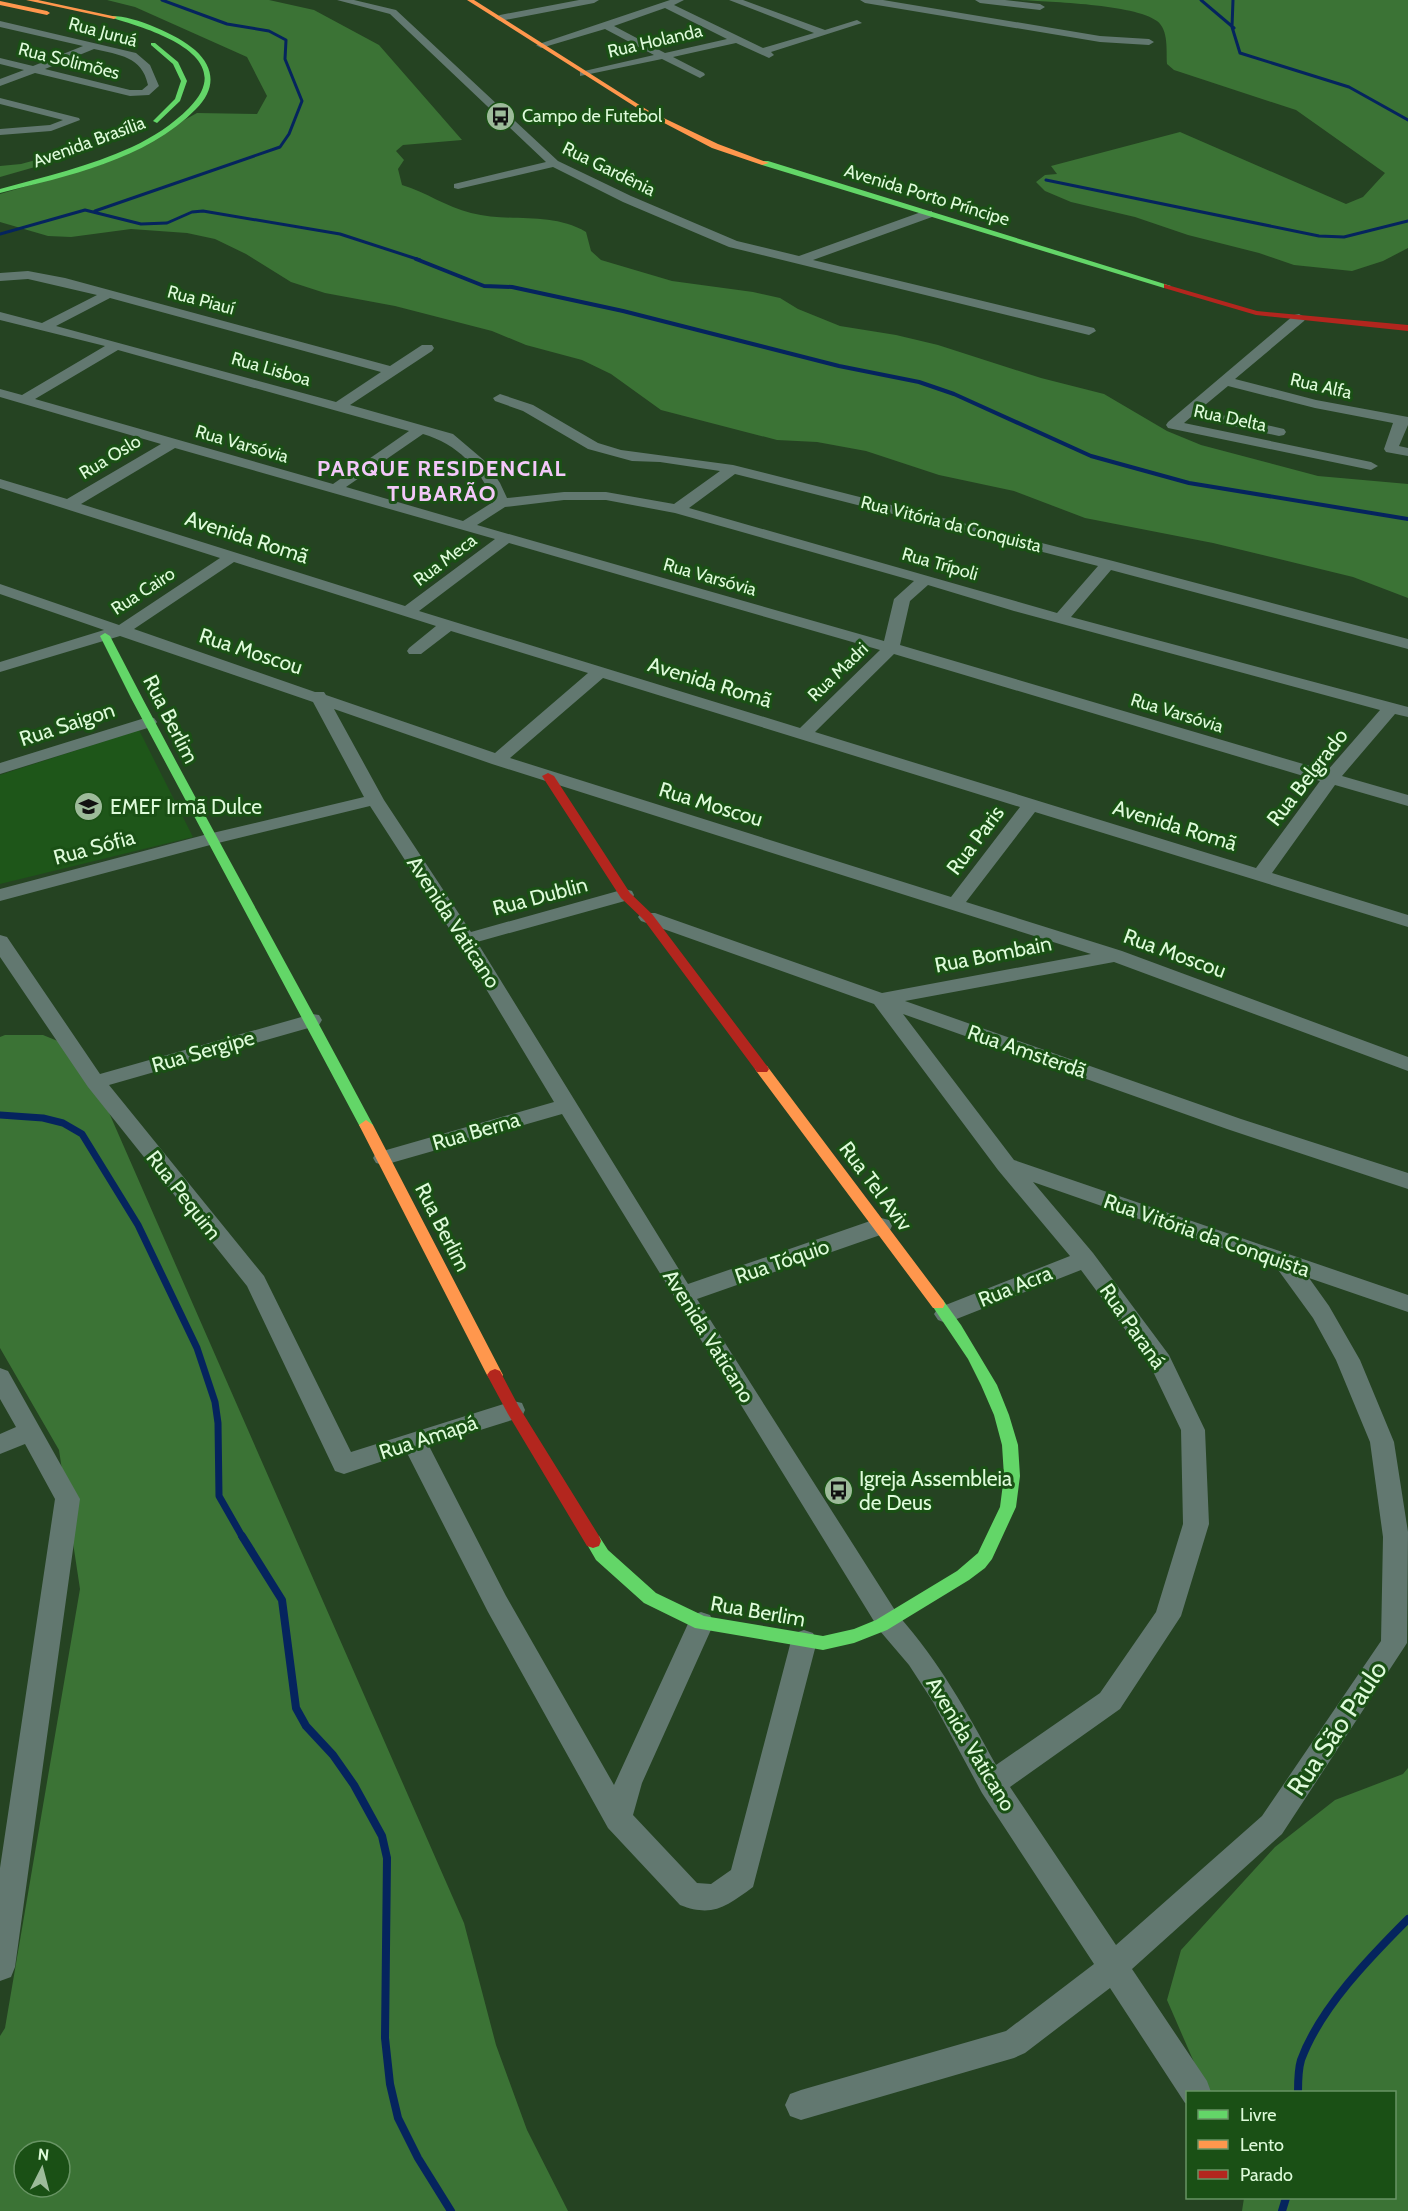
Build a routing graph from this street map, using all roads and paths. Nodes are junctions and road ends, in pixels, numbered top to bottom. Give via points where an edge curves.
1 (29, 0) edge
2 (342, 0) edge
3 (470, 0) edge
4 (594, 0) edge
5 (679, 0) edge
6 (734, 0) edge
7 (865, 0) edge
8 (980, 0) edge
9 (0, 3) edge
10 (666, 5) junction
11 (1040, 7) dead end
12 (492, 11) junction
13 (857, 23) dead end
14 (0, 24) edge
15 (606, 26) junction
16 (825, 33) junction
17 (734, 40) junction
18 (1149, 42) dead end
19 (541, 45) junction
20 (93, 46) junction
21 (665, 57) junction
22 (0, 61) edge
23 (36, 69) junction
24 (584, 74) junction
25 (700, 75) dead end
26 (0, 83) edge
27 (130, 93) joint
28 (0, 101) edge
29 (0, 132) edge
30 (554, 163) junction
31 (0, 180) edge
32 (458, 186) dead end
33 (0, 191) edge
34 (928, 214) junction
35 (800, 261) junction
36 (0, 277) edge
37 (109, 294) junction
38 (0, 316) edge
39 (1299, 318) junction
40 (46, 326) junction
41 (1408, 328) edge
42 (1089, 331) dead end
43 (116, 345) junction
44 (427, 348) dead end
45 (392, 371) junction
46 (1226, 381) junction
47 (0, 393) edge
48 (500, 398) dead end
49 (23, 400) junction
50 (338, 407) junction
51 (1189, 412) junction
52 (1405, 422) edge
53 (421, 429) junction
54 (1280, 432) dead end
55 (171, 444) junction
56 (1408, 452) edge
57 (1371, 466) dead end
58 (733, 469) junction
59 (0, 483) edge
60 (333, 490) junction
61 (501, 503) junction
62 (68, 505) junction
63 (676, 509) junction
64 (463, 527) junction
65 (505, 539) junction
66 (233, 556) junction
67 (1108, 564) junction
68 (876, 566) junction
69 (925, 579) junction
70 (0, 589) edge
71 (902, 599) junction
72 (407, 612) junction
73 (1060, 619) junction
74 (448, 625) junction
75 (122, 630) junction
76 (105, 636) junction
77 (1408, 644) edge
78 (891, 648) junction
79 (416, 651) dead end
80 (0, 667) edge
81 (600, 672) junction
82 (318, 696) junction
83 (1400, 710) edge
84 (148, 722) junction
85 (803, 734) junction
86 (498, 760) junction
87 (0, 769) edge
88 (548, 776) junction
89 (1330, 779) junction
90 (375, 800) junction
91 (1408, 801) edge
92 (1032, 804) junction
93 (210, 839) junction
94 (1260, 876) junction
95 (0, 896) edge
96 (625, 896) junction
97 (955, 904) junction
98 (648, 917) junction
99 (1408, 921) edge
100 (466, 939) junction
101 (0, 940) edge
102 (1115, 955) junction
103 (8, 972) edge
104 (880, 999) junction
105 (312, 1020) junction
106 (1408, 1064) edge
107 (95, 1082) junction
108 (567, 1105) junction
109 (384, 1158) junction
110 (1006, 1165) junction
111 (1408, 1181) edge
112 (881, 1226) junction
113 (1085, 1259) junction
114 (1284, 1261) junction
115 (684, 1295) junction
116 (1408, 1304) edge
117 (946, 1314) junction
118 (0, 1377) edge
119 (513, 1410) junction
120 (31, 1431) junction
121 (414, 1442) junction
122 (0, 1444) edge
123 (344, 1464) joint
124 (701, 1623) junction
125 (890, 1623) junction
126 (804, 1641) junction
127 (992, 1784) junction
128 (618, 1819) junction
129 (0, 1967) edge
130 (1113, 1967) junction
131 (1195, 2091) edge
132 (801, 2104) dead end

1 - 33 street, Avenida Brasília via 158,32 198,57 206,66 210,81 194,110 148,142
2 - 30 street, Rua Gardênia via 393,12
3 - 12 street, Avenida Porto Príncipe
4 - 12 street
5 - 10 street
6 - 16 street
7 - 18 street via 948,10 1100,39
8 - 11 street
9 - 31 street, Avenida Brasília via 139,36 177,62 185,84 175,104 150,127 129,139
10 - 15 street
10 - 17 street
12 - 19 street, Avenida Porto Príncipe
13 - 16 street
14 - 20 street, Rua Juruá
15 - 19 street
15 - 21 street
16 - 17 street via 765,54
17 - 21 street, Rua Holanda
19 - 24 street, Avenida Porto Príncipe
20 - 23 street
20 - 27 street, Rua Juruá via 142,61 152,75 154,87 145,93
21 - 24 street, Rua Holanda
21 - 25 street
22 - 23 street, Rua Solimões
23 - 26 street
23 - 27 street, Rua Solimões
24 - 34 street, Avenida Porto Príncipe via 715,146
28 - 29 street via 75,120 59,126
30 - 32 street
30 - 35 street, Rua Gardênia via 695,229 733,244
34 - 35 street
34 - 39 street, Avenida Porto Príncipe via 1256,313
35 - 42 street
36 - 37 street, Rua Piauí via 36,276
37 - 40 street
37 - 45 street, Rua Piauí
38 - 40 street, Rua Lisboa
39 - 41 street, Avenida Porto Príncipe
39 - 46 street, Rua Delta
40 - 43 street, Rua Lisboa
43 - 49 street
43 - 50 street, Rua Lisboa
44 - 45 street
45 - 50 street
46 - 51 street, Rua Delta
46 - 52 street, Rua Alfa
47 - 49 street, Rua Varsóvia
48 - 58 street, Rua Vitória da Conquista via 528,408 592,446 632,457
49 - 55 street, Rua Varsóvia
50 - 53 street, Rua Lisboa
51 - 54 street
51 - 57 street, Rua Delta via 1173,425
52 - 56 street via 1391,449
53 - 60 street
53 - 61 street, Rua Lisboa via 448,437 471,454 486,471
55 - 60 street, Rua Varsóvia
55 - 62 street, Rua Oslo
58 - 63 street
58 - 67 street, Rua Vitória da Conquista
59 - 62 street, Avenida Romã
60 - 64 street, Rua Varsóvia
61 - 63 street, Rua Trípoli via 606,496
61 - 64 street, Rua Trípoli
62 - 66 street, Avenida Romã
63 - 68 street, Rua Trípoli
64 - 65 street, Rua Varsóvia
65 - 72 street, Rua Meca
65 - 78 street, Rua Varsóvia
66 - 72 street, Avenida Romã
66 - 75 street, Rua Cairo
67 - 73 street
67 - 77 street, Rua Vitória da Conquista
68 - 69 street, Rua Trípoli
68 - 71 street
69 - 71 street
69 - 73 street, Rua Trípoli
70 - 75 street, Rua Moscou
71 - 78 street, Rua Madri
72 - 74 street, Avenida Romã
73 - 83 street, Rua Trípoli
74 - 79 street
74 - 81 street, Avenida Romã
75 - 76 street, Rua Cairo
75 - 82 street, Rua Moscou
76 - 80 street, Rua Cairo
76 - 84 street, Rua Berlim
78 - 85 street, Rua Madri
78 - 89 street, Rua Varsóvia
81 - 85 street, Avenida Romã
81 - 86 street
82 - 86 street, Rua Moscou
82 - 90 street, Avenida Vaticano
83 - 89 street, Rua Belgrado
84 - 87 street, Rua Saigon
84 - 93 street, Rua Berlim
85 - 92 street, Avenida Romã
86 - 88 street, Rua Moscou
88 - 96 street, Rua Tel Aviv
88 - 97 street, Rua Moscou
89 - 91 street, Rua Varsóvia
89 - 94 street, Rua Belgrado
90 - 93 street, Rua Sófia
90 - 100 street, Avenida Vaticano
92 - 94 street, Avenida Romã
92 - 97 street, Rua Paris
93 - 95 street, Rua Sófia
93 - 105 street, Rua Berlim
94 - 99 street, Avenida Romã
96 - 98 street, Rua Tel Aviv
96 - 100 street, Rua Dublin
97 - 102 street, Rua Moscou
98 - 104 street, Rua Amsterdã
98 - 112 street, Rua Tel Aviv
100 - 108 street, Avenida Vaticano
101 - 103 street, Rua Pequim
102 - 104 street, Rua Bombain
102 - 106 street, Rua Moscou
103 - 107 street, Rua Pequim via 63,1033
104 - 110 street, Rua Paraná
104 - 111 street, Rua Amsterdã
105 - 107 street, Rua Sergipe
105 - 109 street, Rua Berlim
107 - 123 street, Rua Pequim via 255,1282
108 - 109 street, Rua Berna
108 - 115 street, Avenida Vaticano
109 - 119 street, Rua Berlim
110 - 113 street, Rua Paraná
110 - 114 street, Rua Vitória da Conquista
112 - 115 street, Rua Tóquio
112 - 117 street, Rua Tel Aviv
113 - 117 street, Rua Acra
113 - 127 street, Rua Paraná via 1157,1355 1193,1430 1196,1524 1168,1616 1110,1701
114 - 116 street, Rua Vitória da Conquista
114 - 130 street, Rua São Paulo via 1321,1312 1348,1360 1382,1442 1396,1538 1394,1643 1272,1825
115 - 125 street, Avenida Vaticano
117 - 125 street, Rua Tel Aviv via 993,1391 1008,1432 1013,1472 1006,1518 980,1563
118 - 120 street
119 - 121 street, Rua Amapá
119 - 124 street, Rua Berlim via 602,1555 650,1598
120 - 122 street
120 - 129 street via 68,1499
121 - 123 street, Rua Amapá
121 - 128 street via 497,1604
124 - 126 street, Rua Berlim
124 - 128 street via 628,1783
125 - 126 street, Rua Berlim via 843,1641
125 - 127 street, Avenida Vaticano via 943,1694
126 - 128 street via 743,1878 715,1898 690,1896
127 - 130 street, Avenida Vaticano
130 - 131 street, Avenida Vaticano
130 - 132 street, Rua São Paulo via 1014,2043

